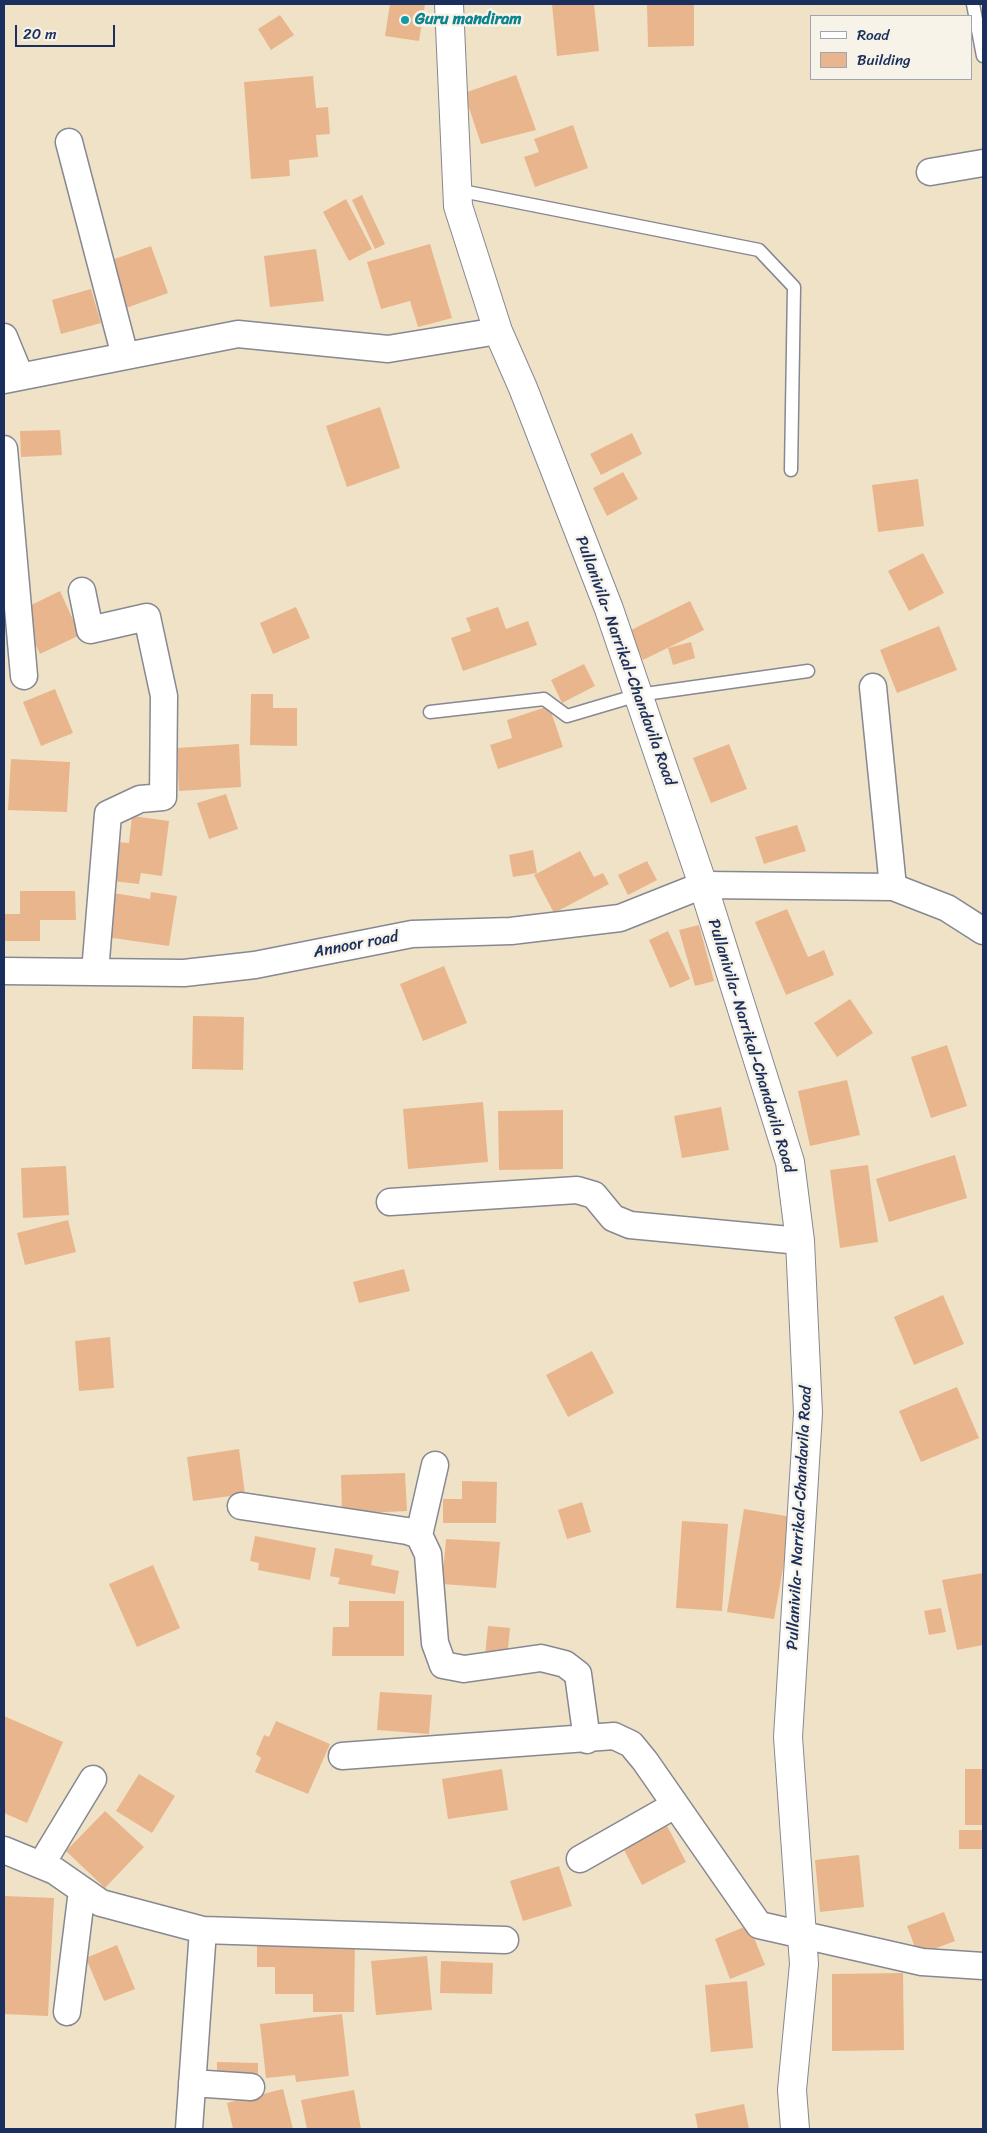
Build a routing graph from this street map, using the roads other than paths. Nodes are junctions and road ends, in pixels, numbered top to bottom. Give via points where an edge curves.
1 (449, 4) edge
2 (973, 4) edge
3 (983, 56) edge
4 (69, 142) dead end
5 (983, 163) edge
6 (930, 172) dead end
7 (457, 190) junction
8 (498, 331) junction
9 (4, 337) edge
10 (125, 356) junction
11 (12, 378) edge
12 (4, 450) edge
13 (791, 470) dead end
14 (82, 591) dead end
15 (808, 671) dead end
16 (24, 676) dead end
17 (873, 687) dead end
18 (638, 695) junction
19 (430, 712) dead end
20 (703, 885) junction
21 (893, 887) junction
22 (983, 931) edge
23 (4, 971) edge
24 (95, 972) junction
25 (390, 1202) dead end
26 (800, 1240) junction
27 (435, 1465) dead end
28 (241, 1506) dead end
29 (420, 1535) junction
30 (587, 1740) junction
31 (342, 1756) dead end
32 (93, 1779) dead end
33 (676, 1805) junction
34 (4, 1850) edge
35 (580, 1859) dead end
36 (41, 1865) junction
37 (82, 1890) junction
38 (203, 1930) junction
39 (803, 1937) junction
40 (505, 1940) dead end
41 (983, 1966) edge
42 (66, 2012) dead end
43 (192, 2083) junction
44 (251, 2087) dead end
45 (189, 2129) edge
46 (795, 2129) edge

1 - 7 street, Pullanivila- Narrikal-Chandavila Road
2 - 3 lane
4 - 10 street
5 - 6 street
7 - 8 street, Pullanivila- Narrikal-Chandavila Road via 458,206
7 - 13 lane via 759,250 794,287
8 - 10 street via 388,349 238,334
8 - 18 street, Pullanivila- Narrikal-Chandavila Road via 605,600
9 - 11 street
10 - 11 street
12 - 16 street
14 - 24 street via 90,630 147,617 164,696 163,797 140,799 108,814
15 - 18 lane
17 - 21 street
18 - 19 lane via 567,716 544,699
18 - 20 street, Pullanivila- Narrikal-Chandavila Road
20 - 21 street
20 - 24 street, Annoor road via 620,918 511,931 412,934 254,965 184,972
20 - 26 street, Pullanivila- Narrikal-Chandavila Road via 790,1162
21 - 22 street via 947,908
23 - 24 street, Annoor road
25 - 26 street via 577,1190 594,1195 613,1218 630,1225
26 - 39 street, Pullanivila- Narrikal-Chandavila Road via 808,1413 788,1737
27 - 29 street
28 - 29 street
29 - 30 street via 428,1554 434,1643 443,1664 464,1669 542,1658 565,1664 578,1674
30 - 31 street
30 - 33 street via 614,1736 631,1744
32 - 36 street
33 - 35 street
33 - 39 street via 758,1926
34 - 36 street
36 - 37 street
37 - 38 street via 101,1903
37 - 42 street
38 - 40 street
38 - 43 street
39 - 41 street via 922,1962
39 - 46 street, Pullanivila- Narrikal-Chandavila Road via 804,1964 792,2090
43 - 44 street
43 - 45 street

